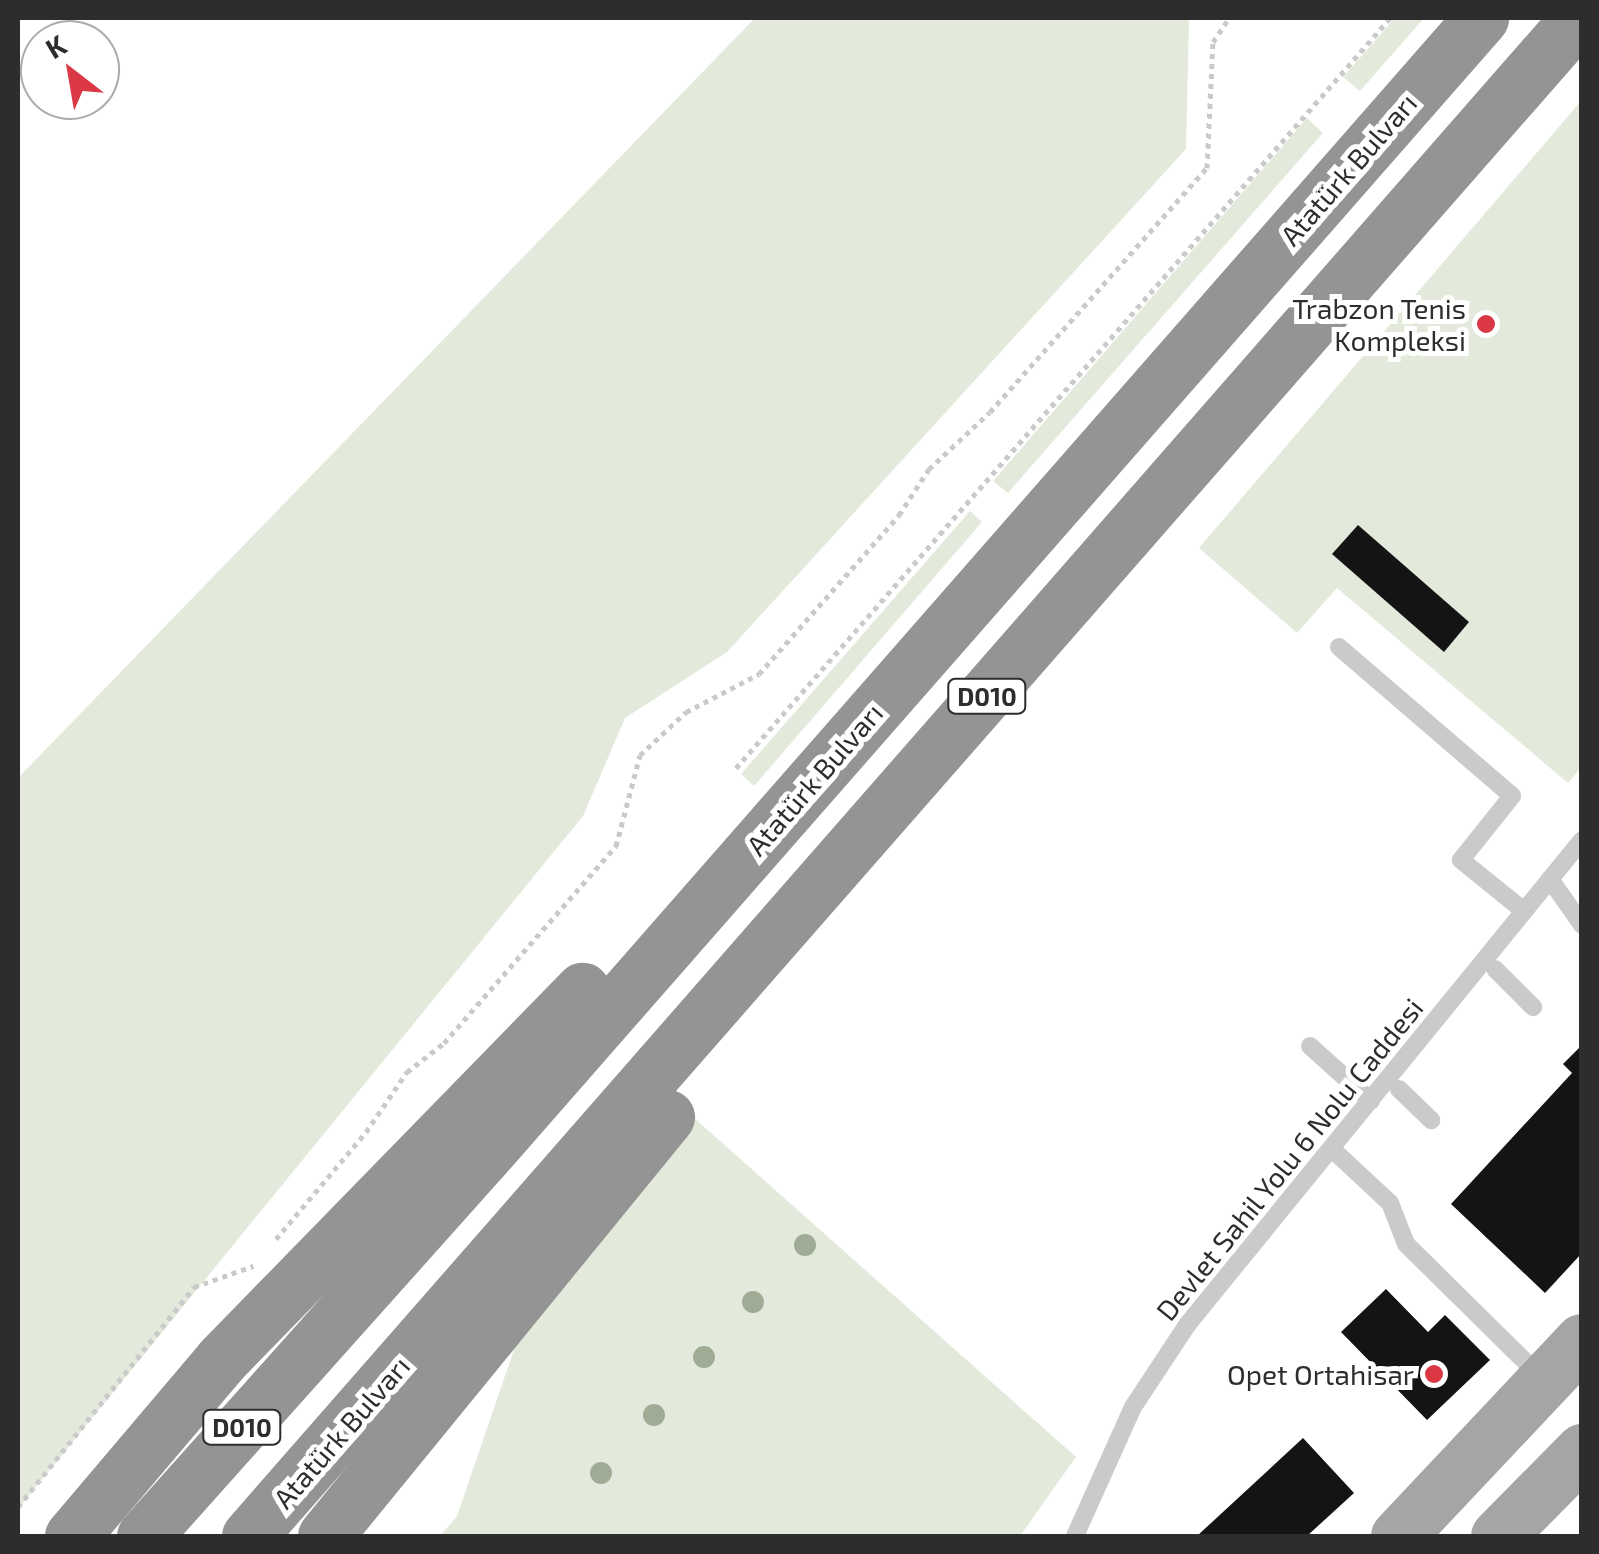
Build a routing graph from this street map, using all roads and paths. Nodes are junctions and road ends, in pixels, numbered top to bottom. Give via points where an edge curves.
1 (1229, 18) edge
2 (1390, 18) edge
3 (1480, 18) edge
4 (1578, 18) edge
5 (1025, 538) junction
6 (1083, 586) junction
7 (1339, 647) dead end
8 (736, 768) dead end
9 (1582, 840) edge
10 (1550, 879) junction
11 (1524, 910) junction
12 (1582, 924) edge
13 (1494, 969) dead end
14 (1533, 1007) dead end
15 (1310, 1046) dead end
16 (1399, 1089) dead end
17 (1371, 1101) junction
18 (1431, 1120) dead end
19 (1332, 1148) junction
20 (266, 1251) dead end
21 (253, 1266) dead end
22 (1582, 1340) edge
23 (1544, 1380) junction
24 (1582, 1452) edge
25 (18, 1507) edge
26 (72, 1536) edge
27 (144, 1536) edge
28 (249, 1536) edge
29 (324, 1536) edge
30 (1075, 1536) edge
31 (1398, 1536) edge
32 (1498, 1536) edge

1 - 20 path via 1213,42 1208,168 990,412 929,469 899,514 759,674 686,712 640,755 616,846 444,1043 407,1072
2 - 8 path
3 - 5 highway, Atatürk Bulvarı / D010
4 - 6 highway, Atatürk Bulvarı / D010
5 - 26 highway via 222,1359
5 - 27 highway, Atatürk Bulvarı / D010
6 - 28 highway, Atatürk Bulvarı / D010
6 - 29 highway via 806,945
7 - 11 lane via 1512,796 1461,860
9 - 10 lane, Devlet Sahil Yolu 6 Nolu Caddesi
10 - 11 lane, Devlet Sahil Yolu 6 Nolu Caddesi
10 - 12 lane
11 - 17 lane, Devlet Sahil Yolu 6 Nolu Caddesi
13 - 14 lane
15 - 17 lane
16 - 18 lane
17 - 19 lane, Devlet Sahil Yolu 6 Nolu Caddesi
19 - 23 lane via 1390,1203 1406,1244
19 - 30 lane, Devlet Sahil Yolu 6 Nolu Caddesi via 1187,1325 1134,1406
21 - 25 path via 194,1288
22 - 23 main road
23 - 31 main road
24 - 32 main road

